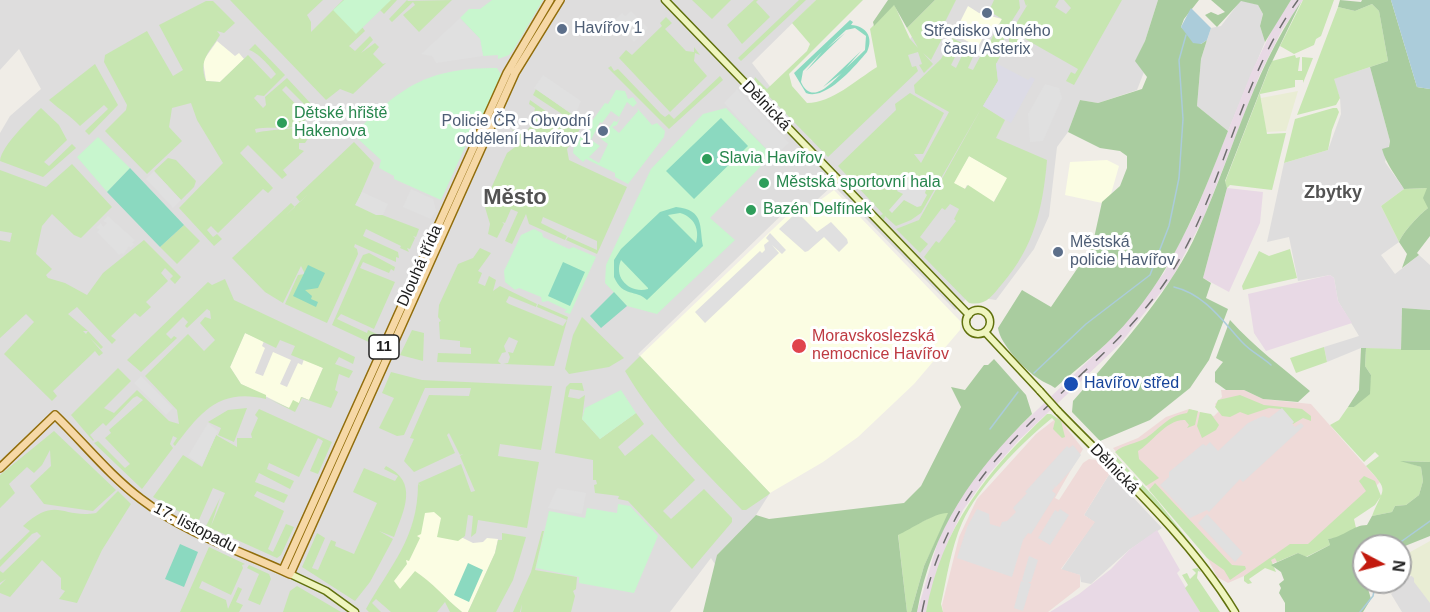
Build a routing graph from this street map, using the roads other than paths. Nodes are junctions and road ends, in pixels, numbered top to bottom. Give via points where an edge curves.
1 (550, 0) edge
2 (560, 0) edge
3 (665, 0) edge
4 (521, 63) junction
5 (510, 66) junction
6 (969, 315) junction
7 (985, 332) junction
8 (0, 468) edge
9 (287, 572) junction
10 (355, 612) edge
11 (1235, 612) edge

1 - 5 main road, Dlouhá třída / 11
2 - 4 main road, 11
3 - 6 street, Dělnická
4 - 5 main road
4 - 9 main road, Dlouhá třída / 11
5 - 9 main road, Dlouhá třída / 11
6 - 7 street via 969,331
6 - 7 street via 979,310 988,315
7 - 11 street, Dělnická, bridge via 1177,536 1222,590
8 - 9 main road, 17. listopadu via 55,415 114,476 150,506 192,530
9 - 10 street, 17. listopadu via 326,591

